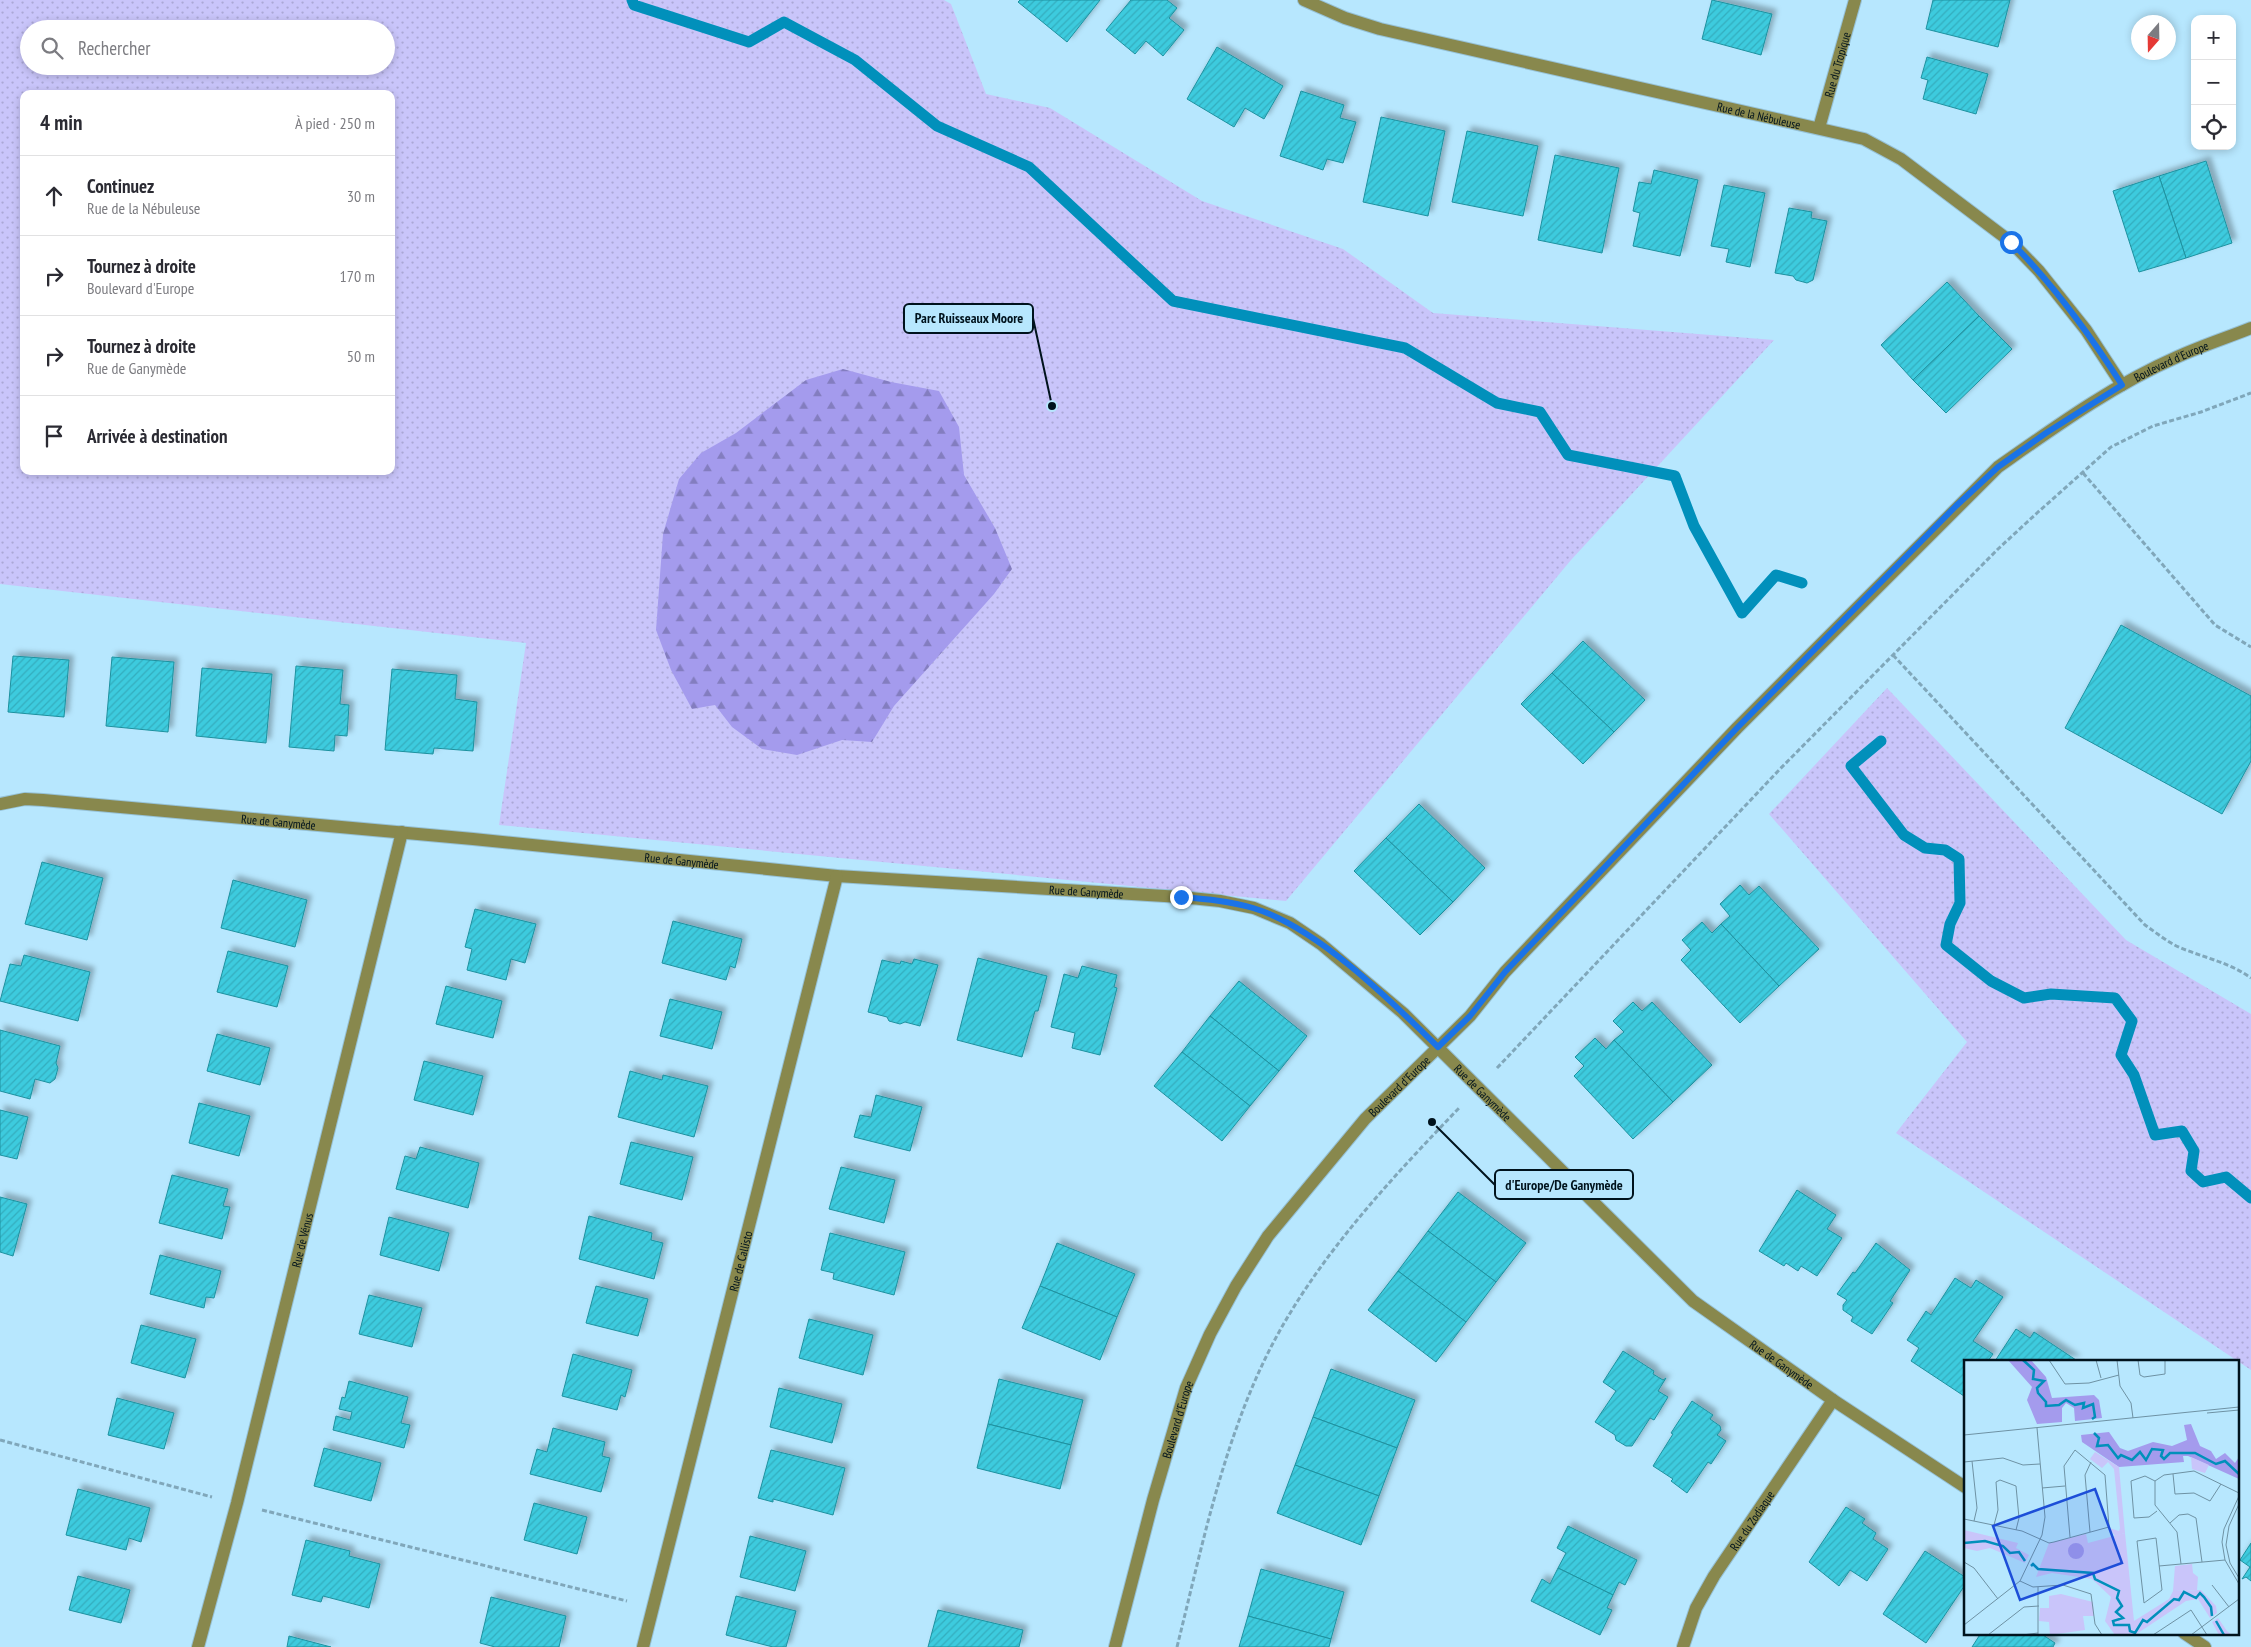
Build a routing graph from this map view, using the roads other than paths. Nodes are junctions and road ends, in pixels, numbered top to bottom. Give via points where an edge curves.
1 (1304, 0) edge
2 (1855, 0) edge
3 (1819, 128) junction
4 (2251, 328) edge
5 (2122, 385) junction
6 (0, 804) edge
7 (402, 832) junction
8 (837, 876) junction
9 (1438, 1047) junction
10 (1833, 1400) junction
11 (1964, 1487) edge
12 (2186, 1634) edge
13 (198, 1647) edge
14 (643, 1647) edge
15 (1115, 1647) edge
16 (1683, 1647) edge
17 (2205, 1647) edge

1 - 3 street, Rue de la Nébuleuse via 1380,29
2 - 3 street, Rue du Tropique
3 - 5 street, Rue de la Nébuleuse via 1864,139 1901,159 2011,242 2086,330
4 - 5 street, Boulevard d'Europe via 2176,358
5 - 9 street, Boulevard d'Europe via 1998,467 1956,506 1730,735
6 - 7 street, Rue de Ganymède via 25,799 44,800
7 - 8 street, Rue de Ganymède
7 - 13 street, Rue de Vénus via 237,1503
8 - 9 street, Rue de Ganymède via 1181,897 1254,908 1290,924 1321,944
8 - 14 street, Rue de Callisto
9 - 10 street, Rue de Ganymède via 1693,1301
9 - 15 street, Boulevard d'Europe via 1365,1119 1295,1202 1268,1236 1214,1326 1186,1388 1169,1440
10 - 11 street, Rue de Ganymède
10 - 16 street, Rue du Zodiaque via 1714,1576 1696,1608
12 - 17 street

